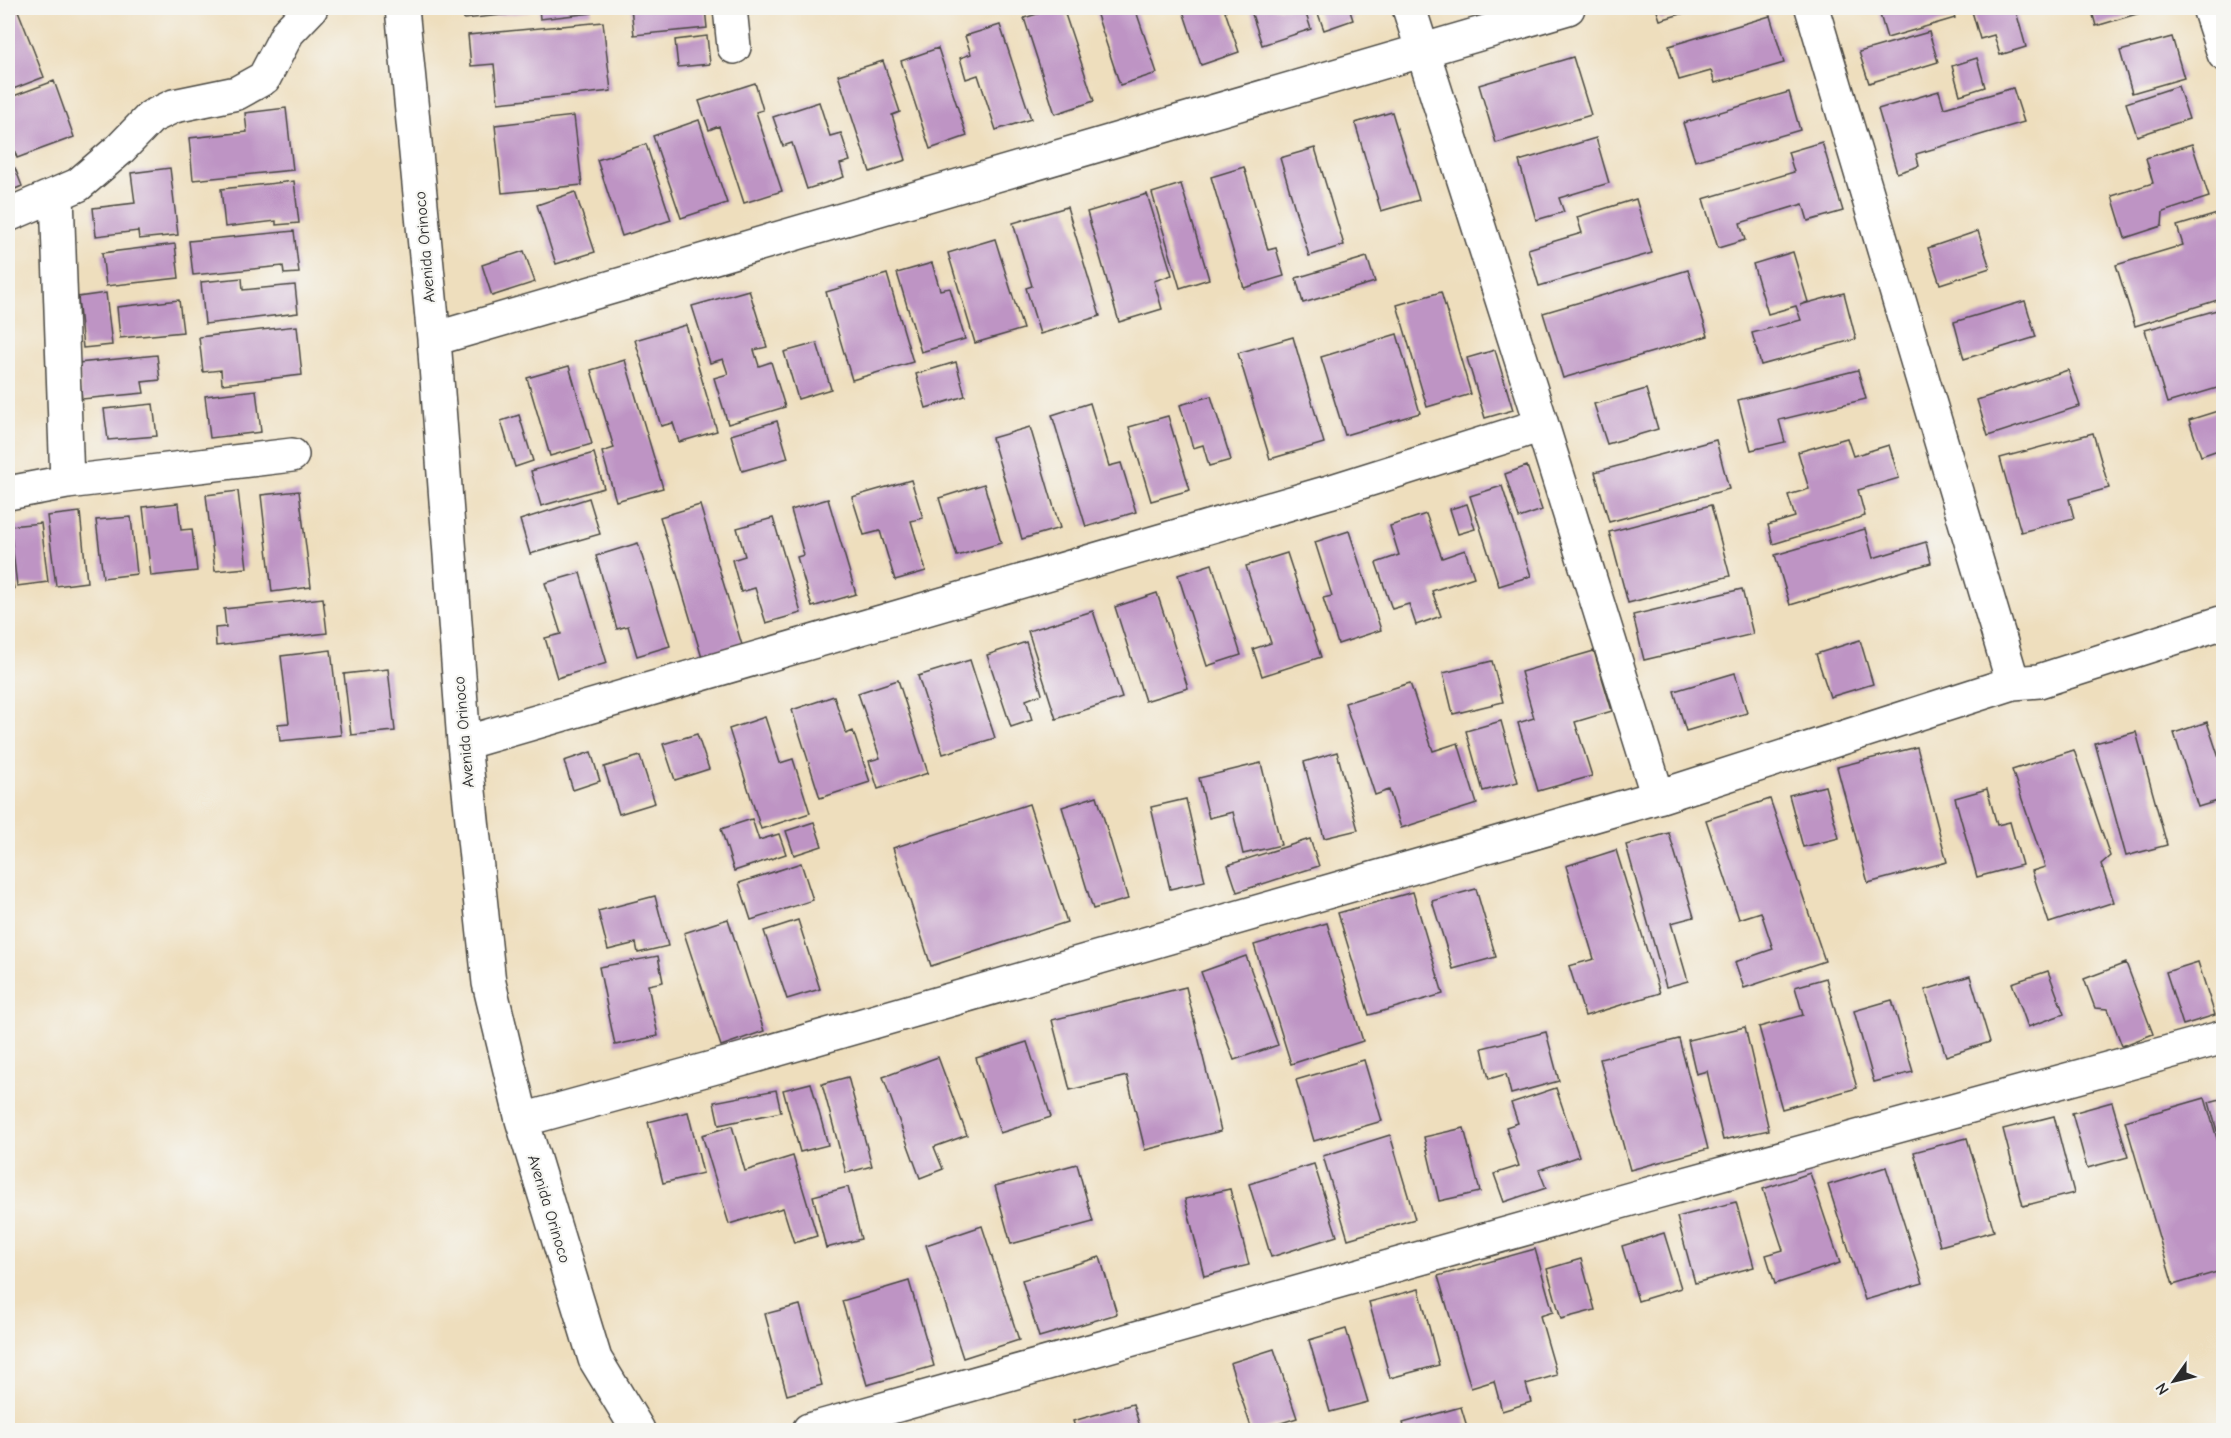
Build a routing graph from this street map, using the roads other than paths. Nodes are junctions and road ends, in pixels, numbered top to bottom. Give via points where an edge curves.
1 (311, 8) edge
2 (402, 8) edge
3 (730, 8) edge
4 (1409, 8) edge
5 (1568, 8) edge
6 (1812, 8) edge
7 (2209, 8) edge
8 (734, 47) dead end
9 (1422, 50) junction
10 (2223, 54) edge
11 (57, 195) junction
12 (8, 215) edge
13 (434, 339) junction
14 (1542, 425) junction
15 (292, 455) dead end
16 (67, 482) junction
17 (8, 493) edge
18 (2223, 622) edge
19 (2013, 683) junction
20 (464, 743) junction
21 (1658, 796) junction
22 (2223, 1037) edge
23 (522, 1120) junction
24 (638, 1431) edge
25 (809, 1431) edge

1 - 11 street via 288,32 264,78 237,93 174,106 151,117 78,185
2 - 13 street, Avenida Orinoco
3 - 8 street
4 - 9 street
5 - 9 street
6 - 19 street
7 - 10 street
9 - 13 street
9 - 14 street
11 - 12 street
11 - 16 street
13 - 20 street, Avenida Orinoco
14 - 20 street via 1329,492
14 - 21 street
15 - 16 street
16 - 17 street
18 - 19 street via 2039,681
19 - 21 street
20 - 23 street, Avenida Orinoco via 489,983
21 - 23 street
22 - 25 street
23 - 24 street, Avenida Orinoco via 595,1359

